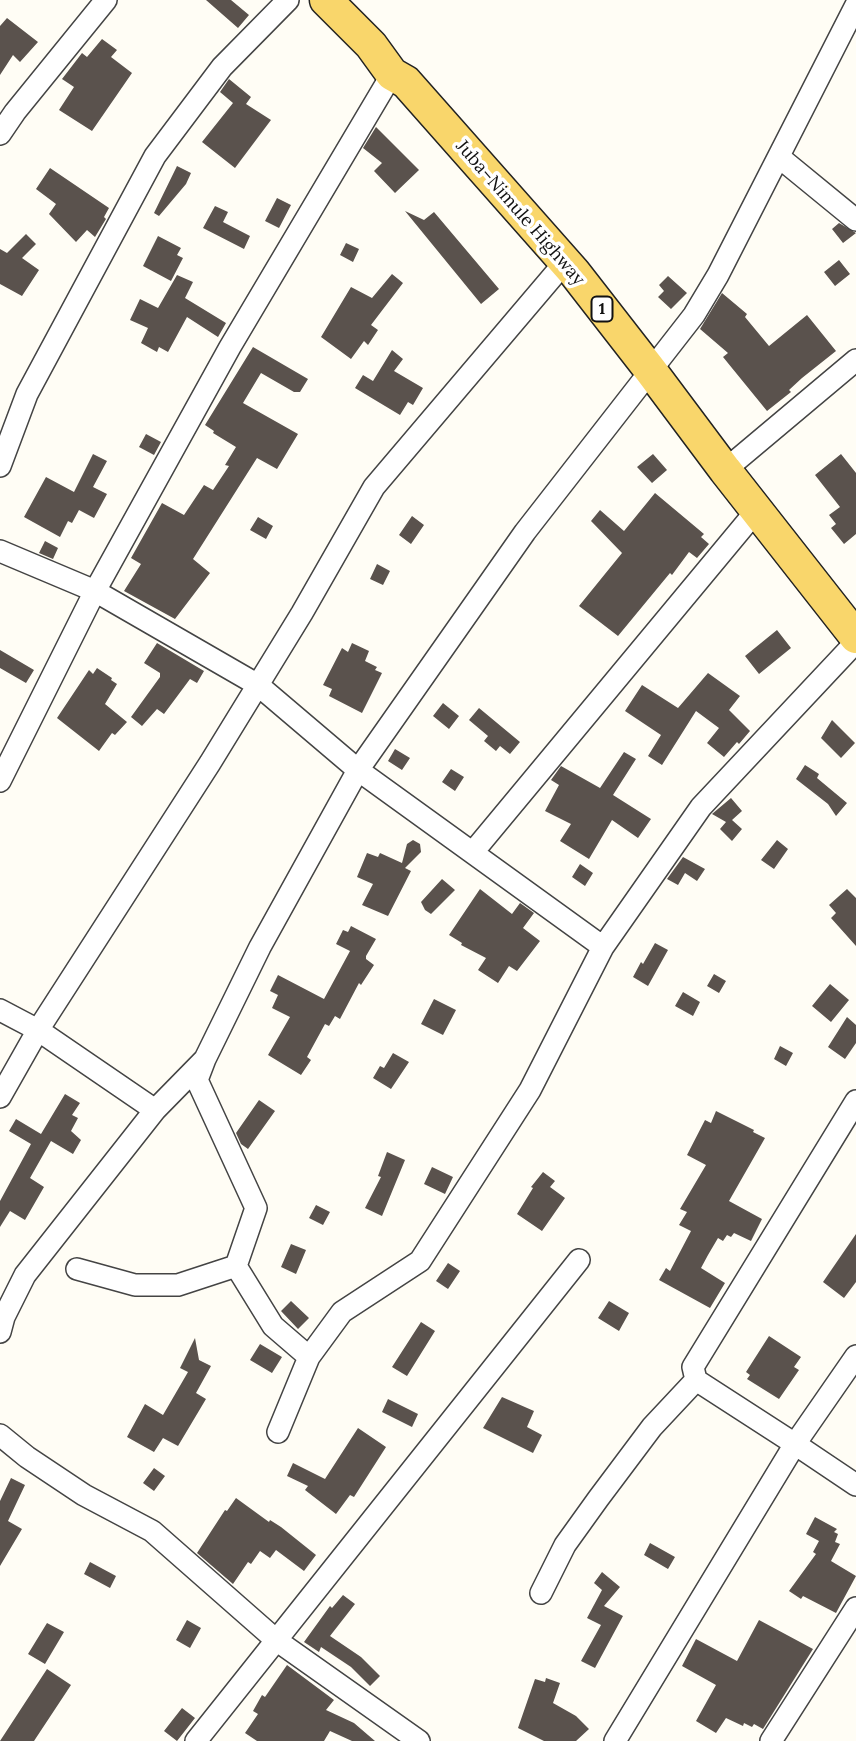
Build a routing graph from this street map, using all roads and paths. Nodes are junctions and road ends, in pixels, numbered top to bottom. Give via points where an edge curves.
1 (106, 0) edge
2 (288, 0) edge
3 (326, 0) edge
4 (856, 5) edge
5 (392, 74) junction
6 (0, 134) edge
7 (779, 157) junction
8 (856, 220) edge
9 (565, 262) junction
10 (856, 359) edge
11 (651, 370) junction
12 (0, 466) edge
13 (725, 470) junction
14 (757, 510) junction
15 (0, 551) edge
16 (95, 590) junction
17 (856, 637) edge
18 (856, 642) edge
19 (258, 685) junction
20 (358, 770) junction
21 (0, 781) edge
22 (473, 852) junction
23 (603, 947) junction
24 (0, 1010) edge
25 (38, 1030) junction
26 (205, 1059) junction
27 (0, 1097) edge
28 (856, 1101) edge
29 (155, 1110) junction
30 (579, 1260) dead end
31 (236, 1266) junction
32 (77, 1269) dead end
33 (0, 1332) edge
34 (856, 1356) edge
35 (309, 1357) junction
36 (696, 1380) junction
37 (278, 1432) dead end
38 (0, 1435) edge
39 (795, 1444) junction
40 (856, 1485) edge
41 (541, 1593) dead end
42 (856, 1608) edge
43 (276, 1640) junction
44 (196, 1741) edge
45 (419, 1741) edge
46 (615, 1741) edge
47 (771, 1741) edge

1 - 6 street
2 - 12 street via 222,67 155,156 27,394
3 - 5 main road, Juba–Nimule Highway / 1 via 371,44
4 - 7 street
5 - 9 main road, Juba–Nimule Highway / 1 via 406,82
5 - 16 street via 230,347
7 - 8 street
7 - 11 street via 706,296
9 - 11 main road, Juba–Nimule Highway / 1
9 - 19 street via 374,487
10 - 13 street
11 - 13 main road, Juba–Nimule Highway / 1
11 - 20 street via 525,532
13 - 14 main road, Juba–Nimule Highway / 1
14 - 17 main road, Juba–Nimule Highway / 1
14 - 22 street
15 - 16 street
16 - 19 street
16 - 21 street
18 - 23 street via 701,807
19 - 20 street
19 - 25 street
20 - 22 street
20 - 26 street via 260,947
22 - 23 street
23 - 35 street via 530,1090 420,1261 342,1312
24 - 25 street
25 - 27 street
25 - 29 street
26 - 29 street
26 - 31 street via 197,1080 256,1208
28 - 36 street via 693,1367
29 - 33 street via 25,1275
30 - 43 street
31 - 32 street via 178,1285 135,1285
31 - 35 street via 273,1326
34 - 39 street
35 - 37 street
36 - 39 street
36 - 41 street via 652,1427 598,1499 565,1545
38 - 43 street via 83,1495 152,1531
39 - 40 street
39 - 46 street
42 - 47 street
43 - 44 street
43 - 45 street

